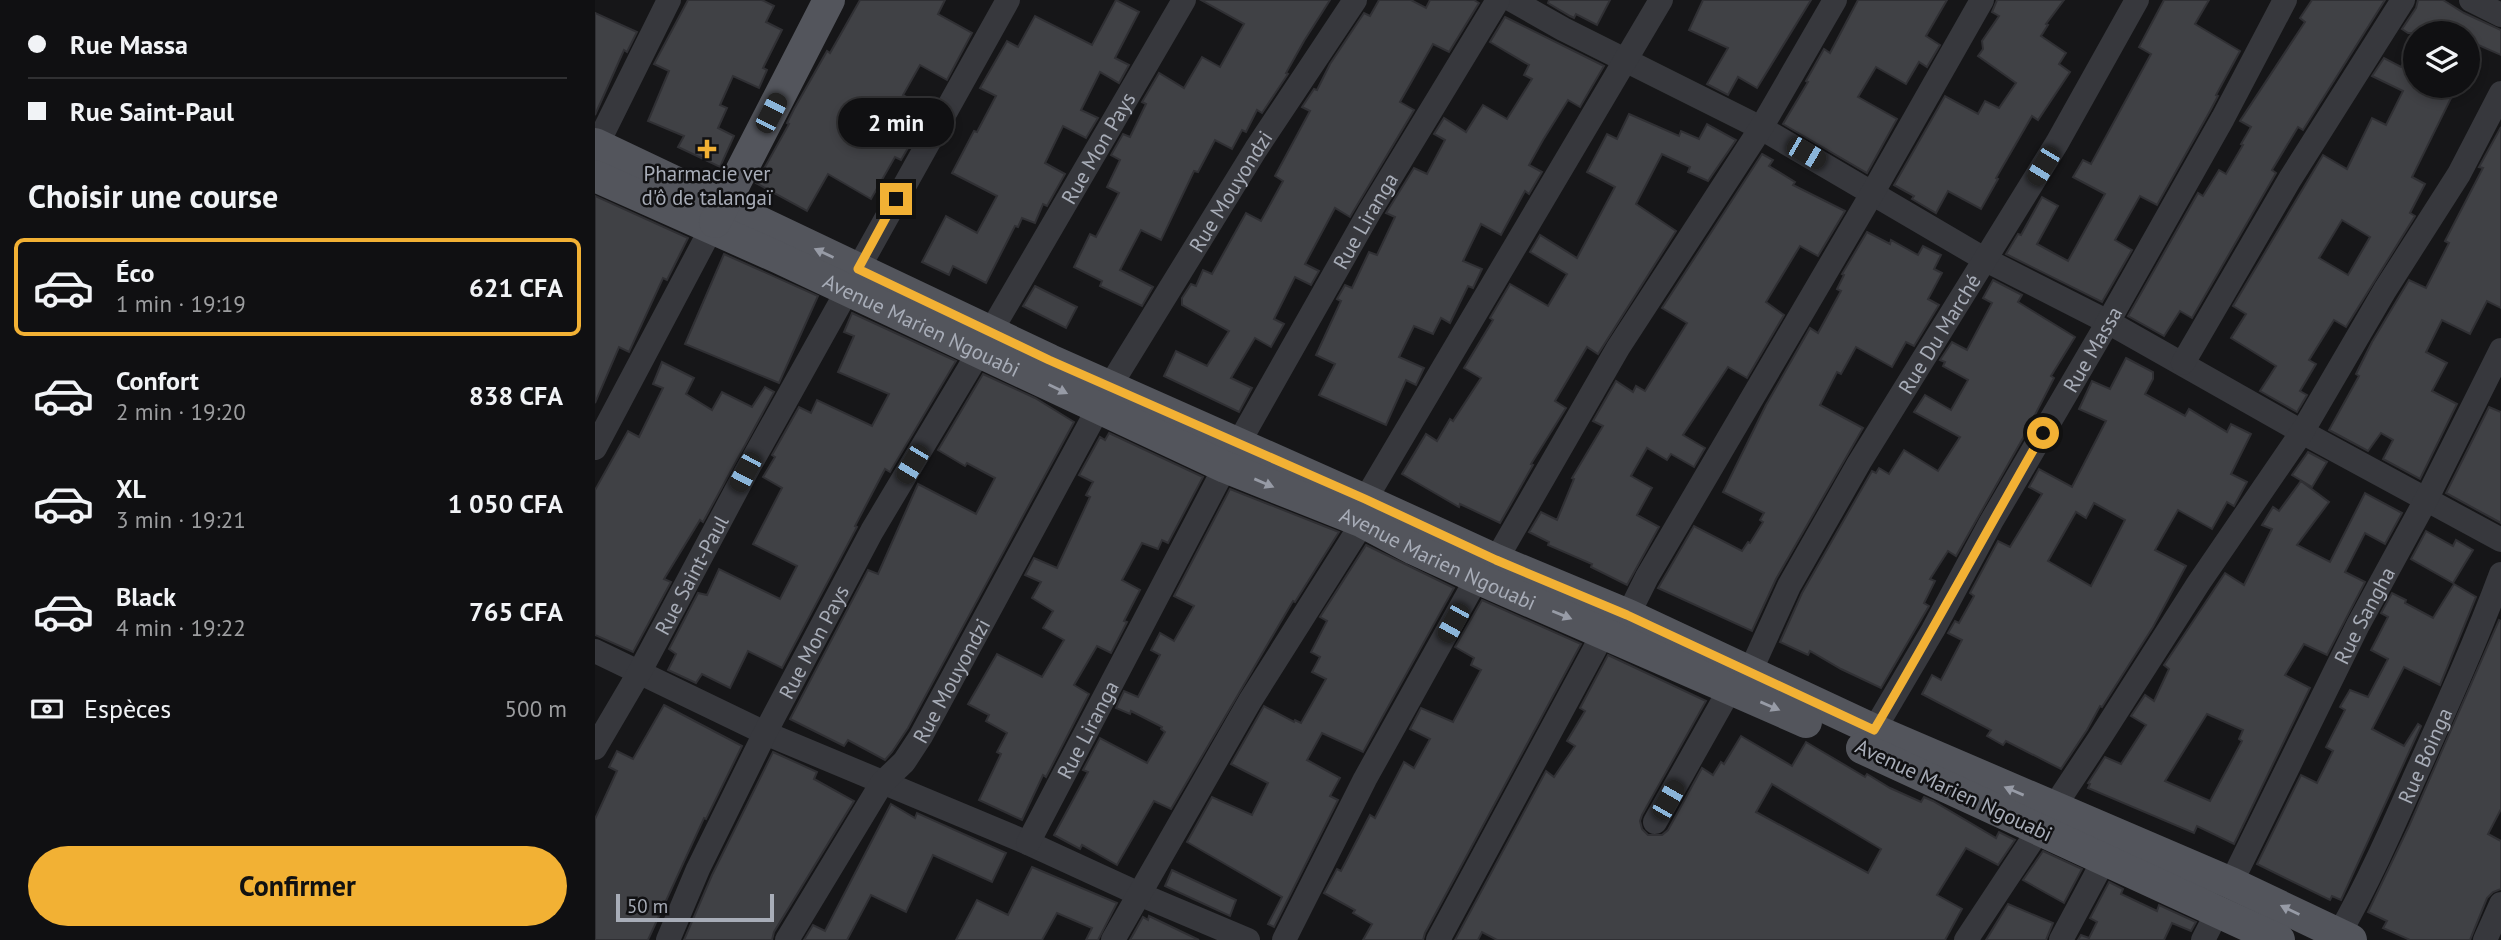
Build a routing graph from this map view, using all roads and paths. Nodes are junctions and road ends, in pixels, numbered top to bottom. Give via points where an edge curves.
1 (669, 0) edge
2 (829, 0) edge
3 (1008, 0) edge
4 (1184, 0) edge
5 (1355, 0) edge
6 (1498, 0) edge
7 (1512, 0) edge
8 (1661, 0) edge
9 (1835, 0) edge
10 (1982, 0) edge
11 (2137, 0) edge
12 (2285, 0) edge
13 (2403, 0) edge
14 (2471, 0) edge
15 (2501, 15) edge
16 (1625, 60) junction
17 (2501, 93) edge
18 (1761, 128) junction
19 (596, 144) edge
20 (595, 176) edge
21 (1873, 192) junction
22 (717, 217) junction
23 (1986, 260) junction
24 (852, 280) junction
25 (2108, 322) junction
26 (985, 342) junction
27 (2501, 350) edge
28 (2183, 363) junction
29 (1104, 398) junction
30 (2302, 432) junction
31 (595, 448) edge
32 (1231, 455) junction
33 (2427, 498) junction
34 (1364, 511) junction
35 (2501, 540) edge
36 (1487, 569) junction
37 (2501, 574) edge
38 (1616, 623) junction
39 (595, 651) edge
40 (639, 673) junction
41 (1740, 680) junction
42 (1874, 730) junction
43 (765, 733) junction
44 (595, 748) edge
45 (882, 783) junction
46 (2046, 818) junction
47 (1655, 822) dead end
48 (1028, 842) junction
49 (2105, 859) junction
50 (2231, 883) junction
51 (1139, 894) junction
52 (2501, 904) edge
53 (2218, 911) junction
54 (2345, 937) edge
55 (668, 940) edge
56 (787, 940) edge
57 (1113, 940) edge
58 (1248, 940) edge
59 (1284, 940) edge
60 (1438, 940) edge
61 (1966, 940) edge
62 (2061, 940) edge
63 (2203, 940) edge
64 (2279, 940) edge
65 (2485, 940) edge

1 - 19 street
2 - 22 main road
3 - 24 street, Rue Saint-Paul
4 - 26 street, Rue Mon Pays
5 - 29 street, Rue Mouyondzi via 1256,149
6 - 32 street, Rue Liranga via 1370,211
7 - 16 street
8 - 16 street
9 - 18 street
10 - 21 street
11 - 23 street, Rue Du Marché
12 - 25 street, Rue Massa
13 - 28 street via 2290,179
14 - 15 street
16 - 18 street
16 - 34 street
17 - 30 street via 2459,174
18 - 21 street
18 - 36 street via 1618,348
19 - 22 main road
20 - 22 main road, Avenue Marien Ngouabi
21 - 23 street
21 - 38 street
22 - 24 main road, Avenue Marien Ngouabi
22 - 31 street
23 - 25 street
23 - 41 street, Rue Du Marché via 1859,463
24 - 26 main road, Avenue Marien Ngouabi
24 - 40 street, Rue Saint-Paul
25 - 28 street
25 - 42 street, Rue Massa
26 - 29 main road, Avenue Marien Ngouabi
26 - 43 street, Rue Mon Pays via 872,531
27 - 33 street, Rue Sangha
28 - 30 street
29 - 32 main road, Avenue Marien Ngouabi
29 - 45 street, Rue Mouyondzi via 921,736 904,762
30 - 33 street
30 - 46 street
32 - 34 main road, Avenue Marien Ngouabi
32 - 48 street, Rue Liranga
33 - 35 street
33 - 50 street, Rue Sangha via 2358,625
34 - 36 main road, Avenue Marien Ngouabi via 1414,550
34 - 51 street
36 - 38 main road, Avenue Marien Ngouabi
36 - 59 street via 1365,779
37 - 54 street, Rue Boinga
38 - 41 main road, Avenue Marien Ngouabi
38 - 60 street
39 - 40 street
40 - 43 street
40 - 44 street, Rue Saint-Paul
41 - 42 main road
41 -> 46 main road, Avenue Marien Ngouabi
41 - 47 street, Rue Du Marché
46 -> 42 main road
43 - 45 street
43 - 55 street, Rue Mon Pays
45 - 48 street
45 - 56 street, Rue Mouyondzi
46 - 49 main road, Avenue Marien Ngouabi
46 - 50 main road
46 - 61 street
48 - 51 street
49 - 53 main road, Avenue Marien Ngouabi
49 - 62 street
54 -> 50 main road
51 - 57 street
51 - 58 street
52 - 65 street
53 - 63 street
53 - 64 main road, Avenue Marien Ngouabi

